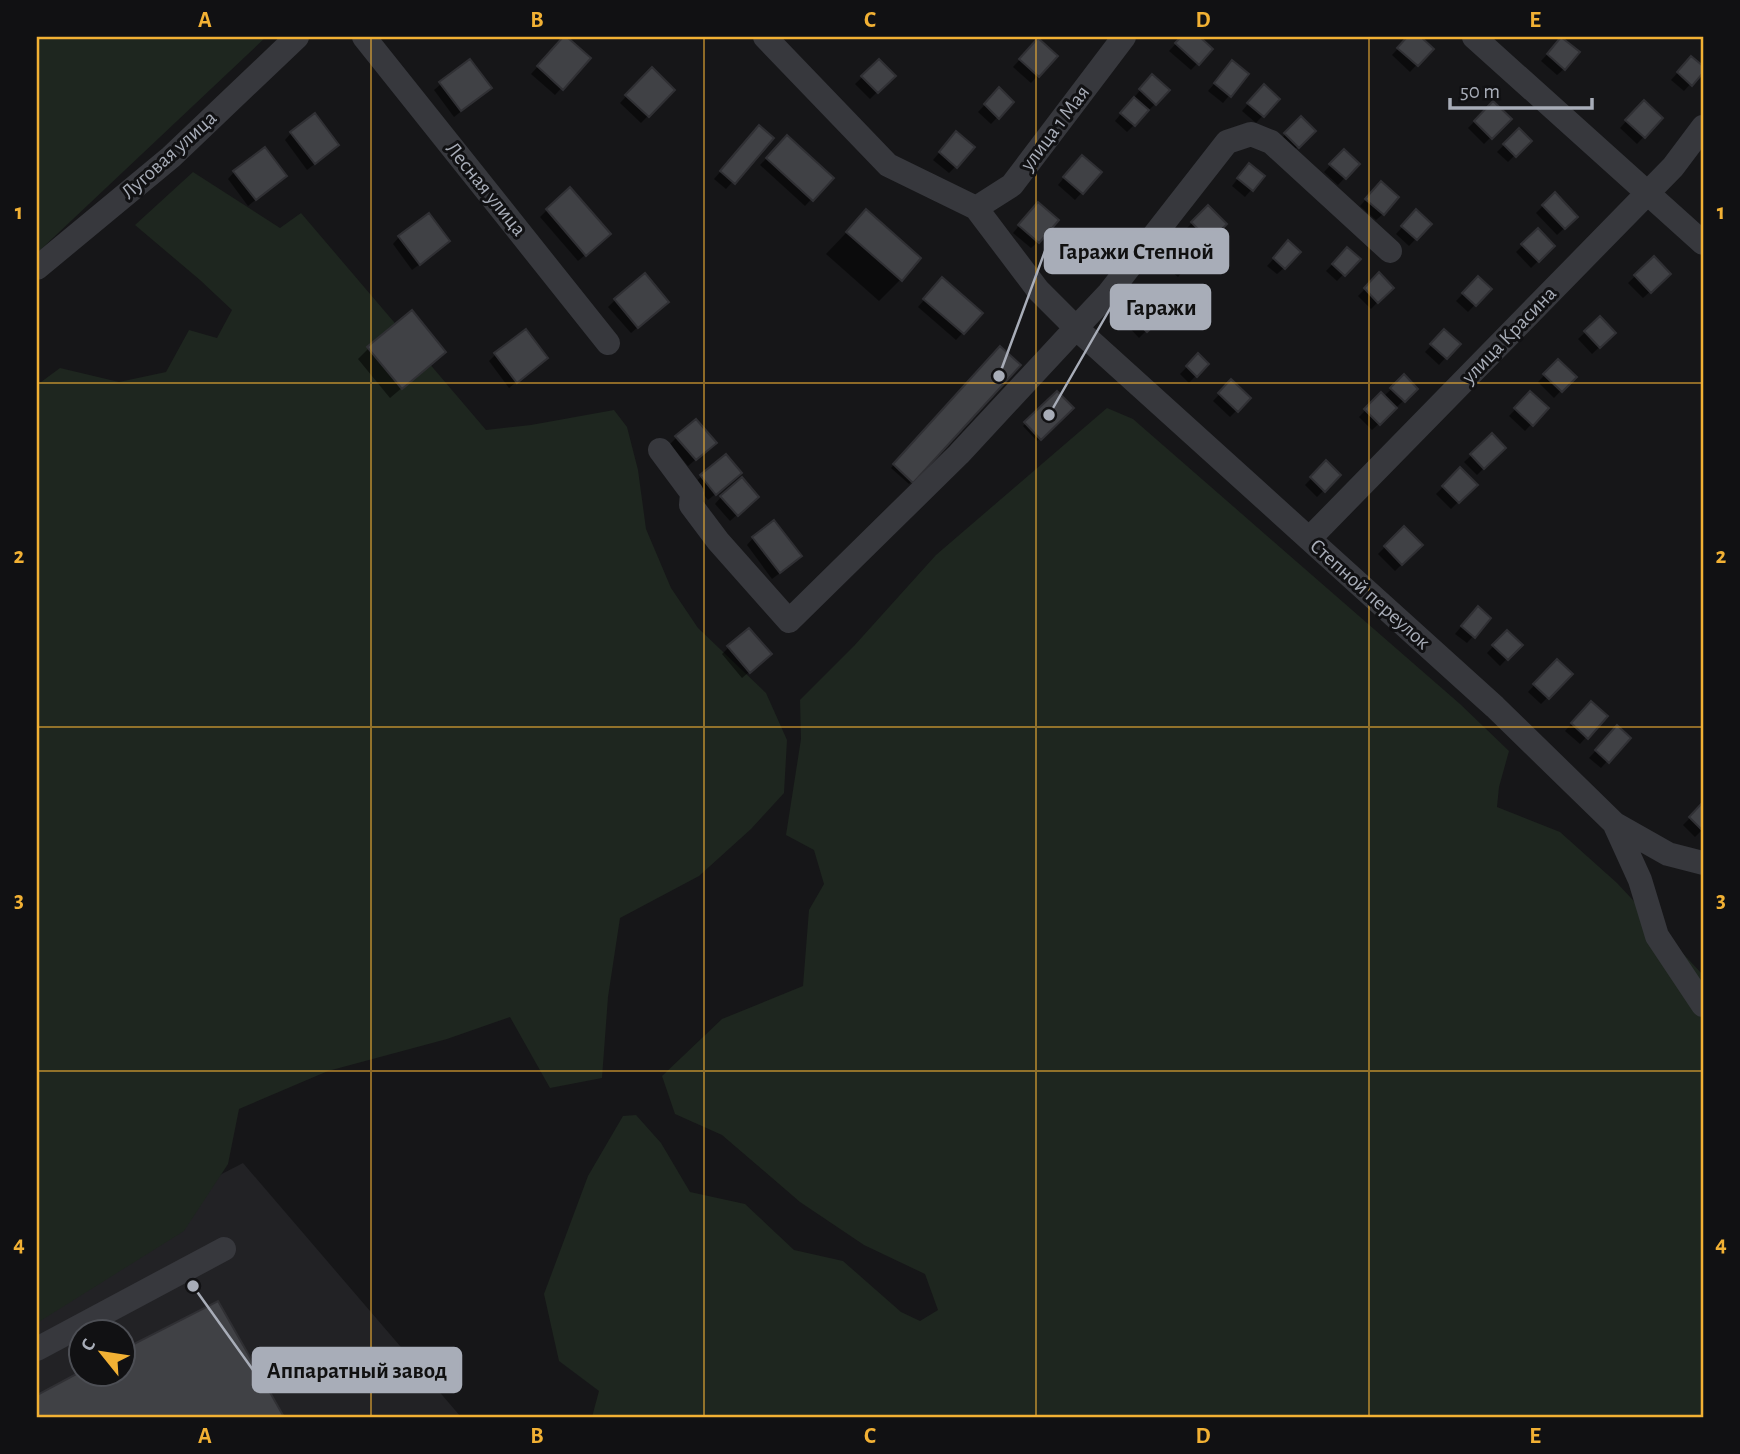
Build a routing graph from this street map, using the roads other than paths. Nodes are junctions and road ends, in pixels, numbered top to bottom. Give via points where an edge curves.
1 (297, 37) edge
2 (364, 37) edge
3 (765, 37) edge
4 (1124, 37) edge
5 (1474, 37) edge
6 (1703, 127) edge
7 (1648, 193) junction
8 (976, 208) junction
9 (1703, 243) edge
10 (1390, 251) dead end
11 (37, 268) edge
12 (1076, 328) junction
13 (608, 343) dead end
14 (660, 450) dead end
15 (1309, 538) junction
16 (1615, 824) junction
17 (1703, 863) edge
18 (1703, 1005) edge
19 (224, 1249) dead end
20 (37, 1349) edge

1 - 11 street, Луговая улица via 171,157
2 - 13 street, Лесная улица
3 - 8 street, Степной переулок via 888,165
4 - 8 street, улица 1 Мая via 1012,185
5 - 7 street
6 - 7 street, улица Красина
7 - 9 street
7 - 15 street, улица Красина
8 - 12 street, Степной переулок via 1038,290
10 - 12 street via 1271,142 1251,134 1227,142 1109,293
12 - 14 street via 959,454 789,621 718,541
12 - 15 street, Степной переулок
15 - 16 street, Степной переулок
16 - 17 street, Степной переулок via 1668,854
16 - 18 street via 1640,880 1657,936
19 - 20 street

